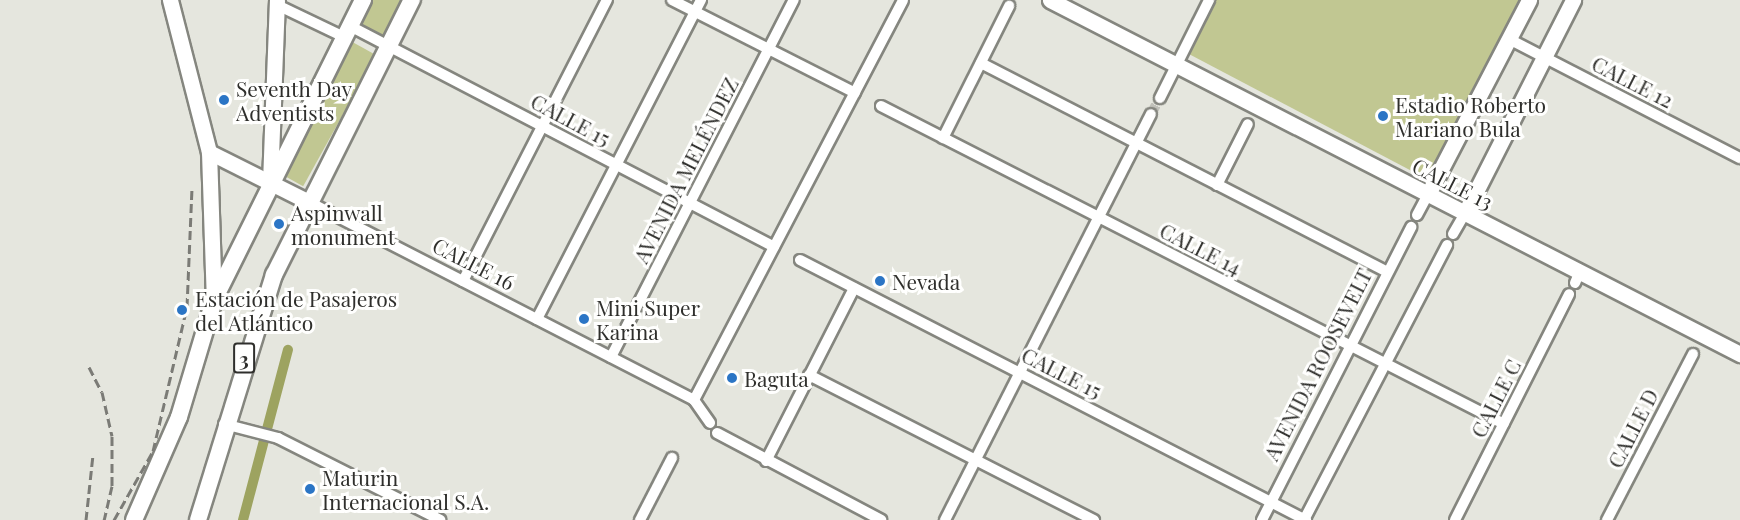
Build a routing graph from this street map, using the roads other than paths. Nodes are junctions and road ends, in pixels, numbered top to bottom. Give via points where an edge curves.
1 (170, 0) edge
2 (363, 0) edge
3 (412, 0) edge
4 (607, 0) edge
5 (672, 0) edge
6 (700, 0) edge
7 (794, 0) edge
8 (903, 0) edge
9 (1050, 0) edge
10 (1209, 0) edge
11 (1529, 0) edge
12 (1574, 0) edge
13 (277, 3) edge
14 (1009, 6) dead end
15 (695, 12) junction
16 (347, 32) junction
17 (1509, 39) junction
18 (388, 46) junction
19 (769, 49) junction
20 (1544, 58) junction
21 (981, 63) junction
22 (1176, 65) junction
23 (855, 93) junction
24 (1160, 98) tunnel mouth
25 (881, 106) dead end
26 (1151, 114) tunnel mouth
27 (1248, 124) dead end
28 (542, 125) junction
29 (943, 138) junction
30 (1137, 144) junction
31 (209, 152) junction
32 (1740, 158) edge
33 (616, 164) junction
34 (270, 183) junction
35 (1217, 185) junction
36 (1428, 194) junction
37 (309, 202) junction
38 (690, 204) junction
39 (1465, 213) junction
40 (1418, 215) dead end
41 (1099, 218) junction
42 (1412, 227) dead end
43 (1454, 234) dead end
44 (1448, 245) dead end
45 (774, 247) junction
46 (801, 260) dead end
47 (1388, 272) junction
48 (463, 282) junction
49 (854, 288) junction
50 (1569, 294) dead end
51 (214, 300) junction
52 (537, 319) junction
53 (1349, 345) junction
54 (1698, 345) junction
55 (1740, 354) edge
56 (611, 357) junction
57 (1384, 364) junction
58 (1020, 373) junction
59 (809, 375) junction
60 (694, 400) junction
61 (710, 423) dead end
62 (224, 424) junction
63 (1504, 424) junction
64 (717, 433) dead end
65 (672, 458) dead end
66 (975, 460) junction
67 (766, 461) junction
68 (207, 488) junction
69 (1272, 500) junction
70 (141, 512) edge
71 (134, 520) edge
72 (185, 520) edge
73 (198, 520) edge
74 (440, 520) edge
75 (640, 520) edge
76 (881, 520) edge
77 (945, 520) edge
78 (1094, 520) edge
79 (1262, 520) edge
80 (1305, 520) edge
81 (1455, 520) edge
82 (1607, 520) edge

1 - 31 main road
2 - 16 main road, 3
3 - 18 main road, 3
4 - 28 street
5 - 15 street
6 - 15 street
7 - 19 street, AVENIDA MELÉNDEZ
8 - 23 street
9 - 22 main road, CALLE 13
10 - 22 street
11 - 17 main road
12 - 20 main road
13 - 16 street, CALLE 15
13 - 34 main road
14 - 21 street
15 - 19 street
15 - 33 street
16 - 18 street, CALLE 15
16 - 34 main road, 3
17 - 20 street, CALLE 12
17 - 36 main road
18 - 28 street, CALLE 15
18 - 37 main road, 3
19 - 23 street
19 - 38 street, AVENIDA MELÉNDEZ
20 - 32 street, CALLE 12
20 - 39 main road
21 - 29 street
21 - 30 street
22 - 24 street
22 - 36 main road, CALLE 13
23 - 45 street
25 - 29 street, CALLE 14
26 - 30 street
27 - 35 street
28 - 33 street, CALLE 15
28 - 48 street
29 - 41 street, CALLE 14
30 - 35 street
30 - 41 street
31 - 34 main road, CALLE 16
31 - 51 main road
33 - 38 street, CALLE 15
33 - 52 street
34 - 37 main road, CALLE 16
34 - 51 main road, 3
35 - 47 street
36 - 39 main road, CALLE 13
36 - 40 street
37 - 48 street, CALLE 16
37 - 62 main road, 3 via 274,274
38 - 45 street, CALLE 15
38 - 56 street, AVENIDA MELÉNDEZ
39 - 43 street
39 - 54 main road, CALLE 13
41 - 53 street, CALLE 14
41 - 58 street
42 - 47 street, AVENIDA ROOSEVELT
44 - 57 street
45 - 60 street
46 - 49 street, CALLE 15
47 - 53 street, AVENIDA ROOSEVELT
48 - 52 street, CALLE 16
49 - 58 street, CALLE 15
49 - 59 street
50 - 63 street, CALLE C
51 - 70 main road, 3 via 179,417
52 - 56 street, CALLE 16
53 - 57 street, CALLE 14
53 - 69 street, AVENIDA ROOSEVELT
54 - 55 main road, CALLE 13
54 - 82 street, CALLE D
56 - 60 street, CALLE 16
57 - 63 street, CALLE 14
57 - 80 street
58 - 66 street
58 - 69 street, CALLE 15
59 - 66 street
59 - 67 street
60 - 61 street, CALLE 16
62 - 68 main road, 3
62 - 74 street via 278,438
63 - 81 street, CALLE C
64 - 67 street
65 - 75 street
66 - 77 street
66 - 78 street
67 - 76 street
68 - 72 main road
68 - 73 main road, 3
69 - 79 street, AVENIDA ROOSEVELT
69 - 80 street, CALLE 15
70 - 71 main road, 3

